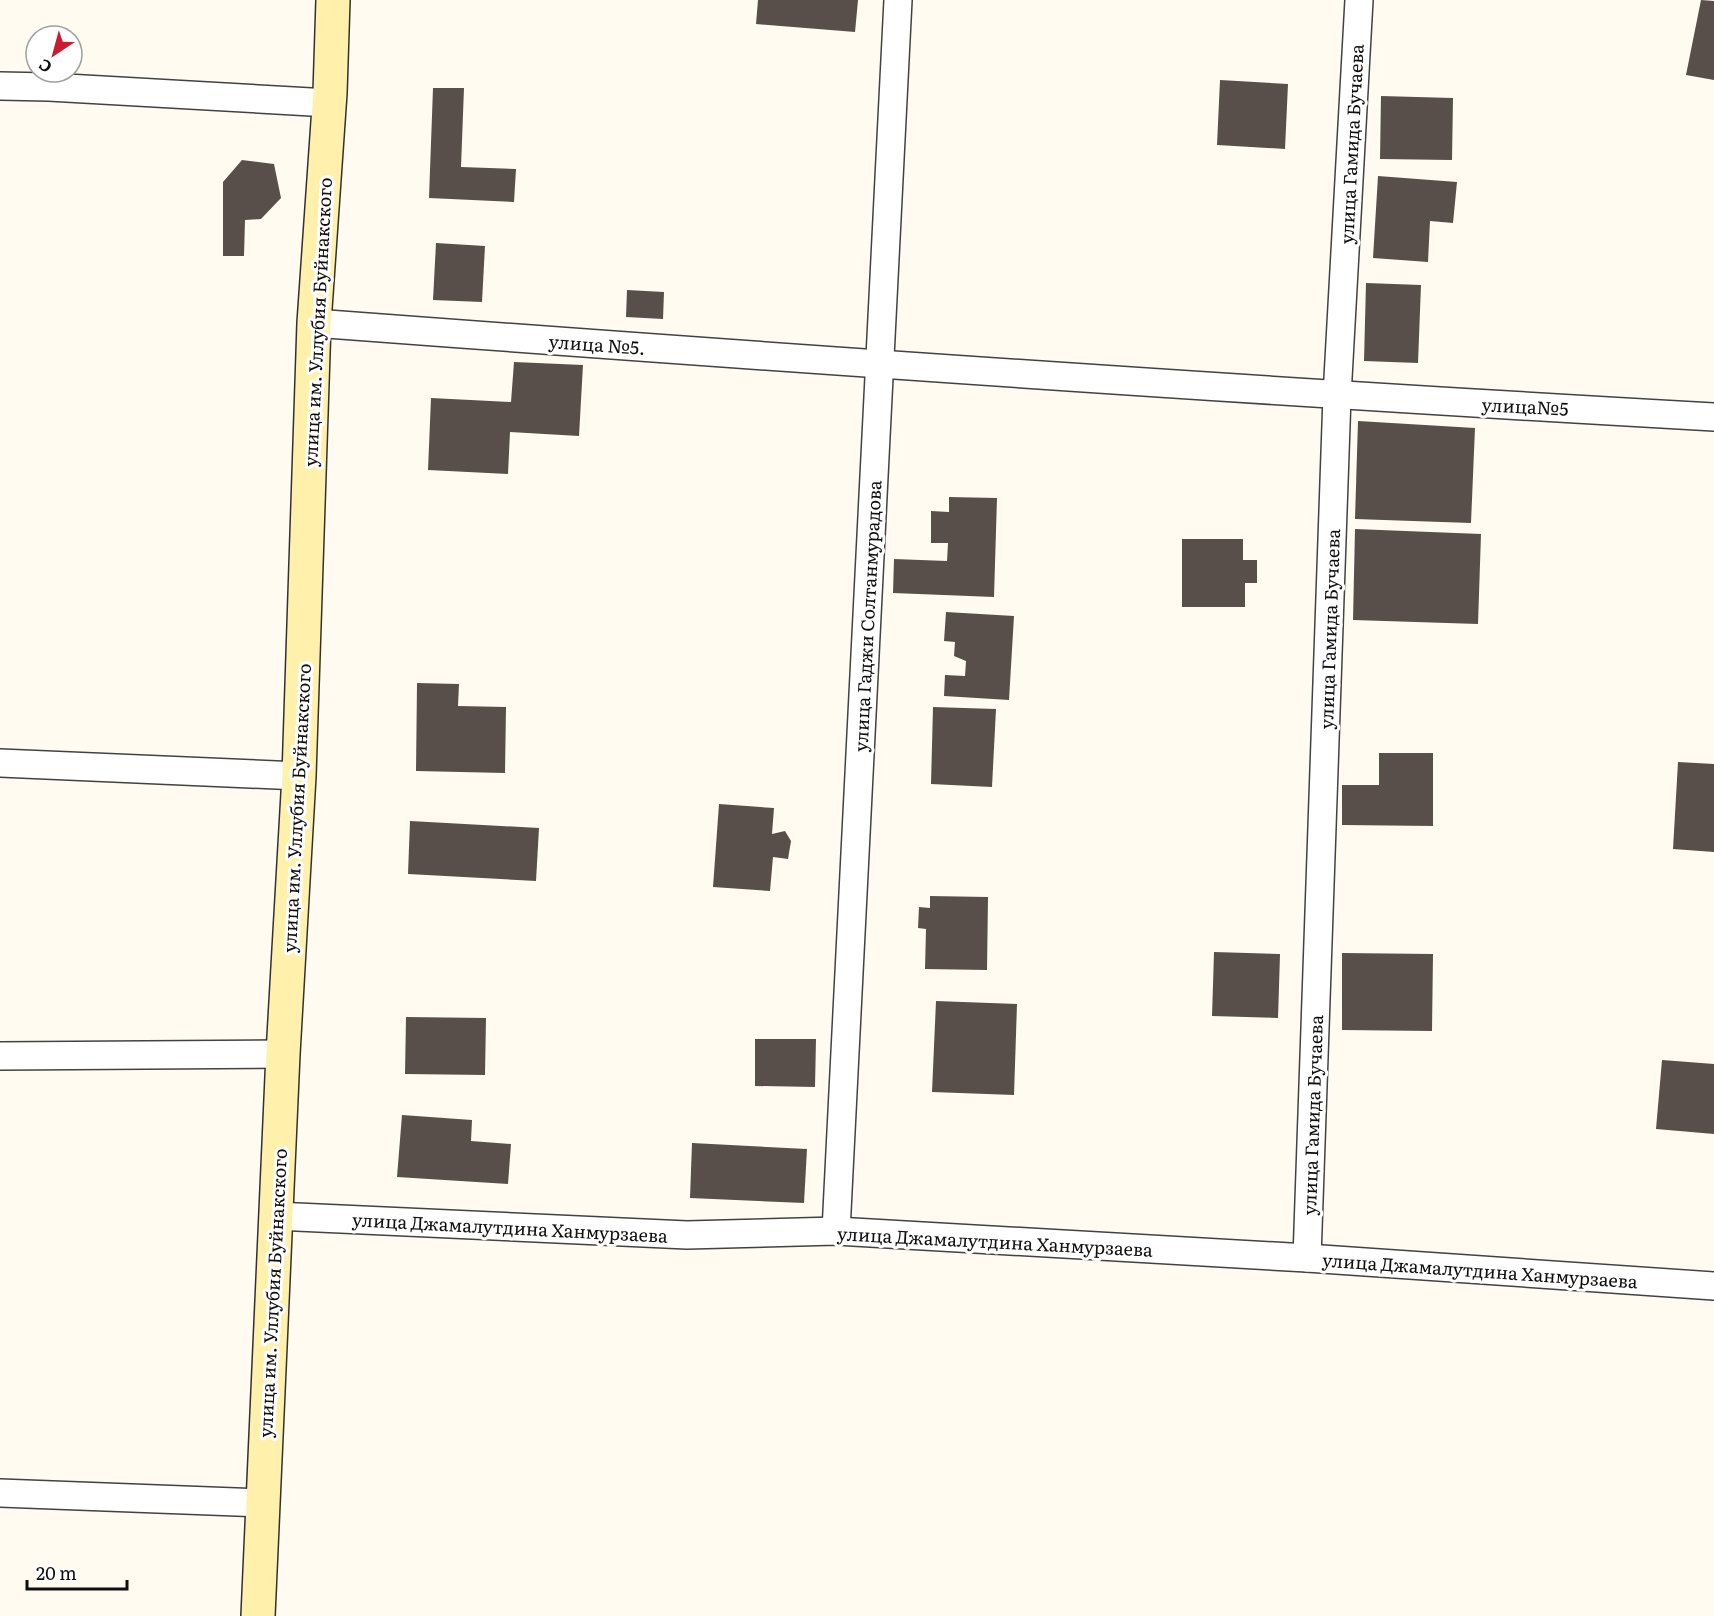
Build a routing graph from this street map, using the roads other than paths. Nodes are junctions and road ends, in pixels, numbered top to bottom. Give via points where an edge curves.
1 (333, 0) edge
2 (898, 0) edge
3 (1359, 0) edge
4 (0, 86) edge
5 (329, 103) junction
6 (314, 323) junction
7 (880, 365) junction
8 (1337, 396) junction
9 (1714, 417) edge
10 (0, 763) edge
11 (298, 776) junction
12 (282, 1054) junction
13 (0, 1056) edge
14 (275, 1216) junction
15 (836, 1231) junction
16 (1307, 1258) junction
17 (1714, 1286) edge
18 (0, 1493) edge
19 (262, 1503) junction
20 (258, 1616) edge

1 - 5 main road, улица им. Уллубия Буйнакского
2 - 7 street, улица Гаджи Солтанмурадова
3 - 8 street, улица Гамида Бучаева
4 - 5 street
5 - 6 main road, улица им. Уллубия Буйнакского
6 - 7 street, улица №5.
6 - 11 main road, улица им. Уллубия Буйнакского
7 - 8 street, улица №5.
7 - 15 street, улица Гаджи Солтанмурадова
8 - 9 street, улица№5
8 - 16 street, улица Гамида Бучаева
10 - 11 street
11 - 12 main road, улица им. Уллубия Буйнакского
12 - 13 street
12 - 14 main road, улица им. Уллубия Буйнакского
14 - 15 street, улица Джамалутдина Ханмурзаева via 687,1235
14 - 19 main road, улица им. Уллубия Буйнакского
15 - 16 street, улица Джамалутдина Ханмурзаева
16 - 17 street, улица Джамалутдина Ханмурзаева
18 - 19 street
19 - 20 main road, улица им. Уллубия Буйнакского

